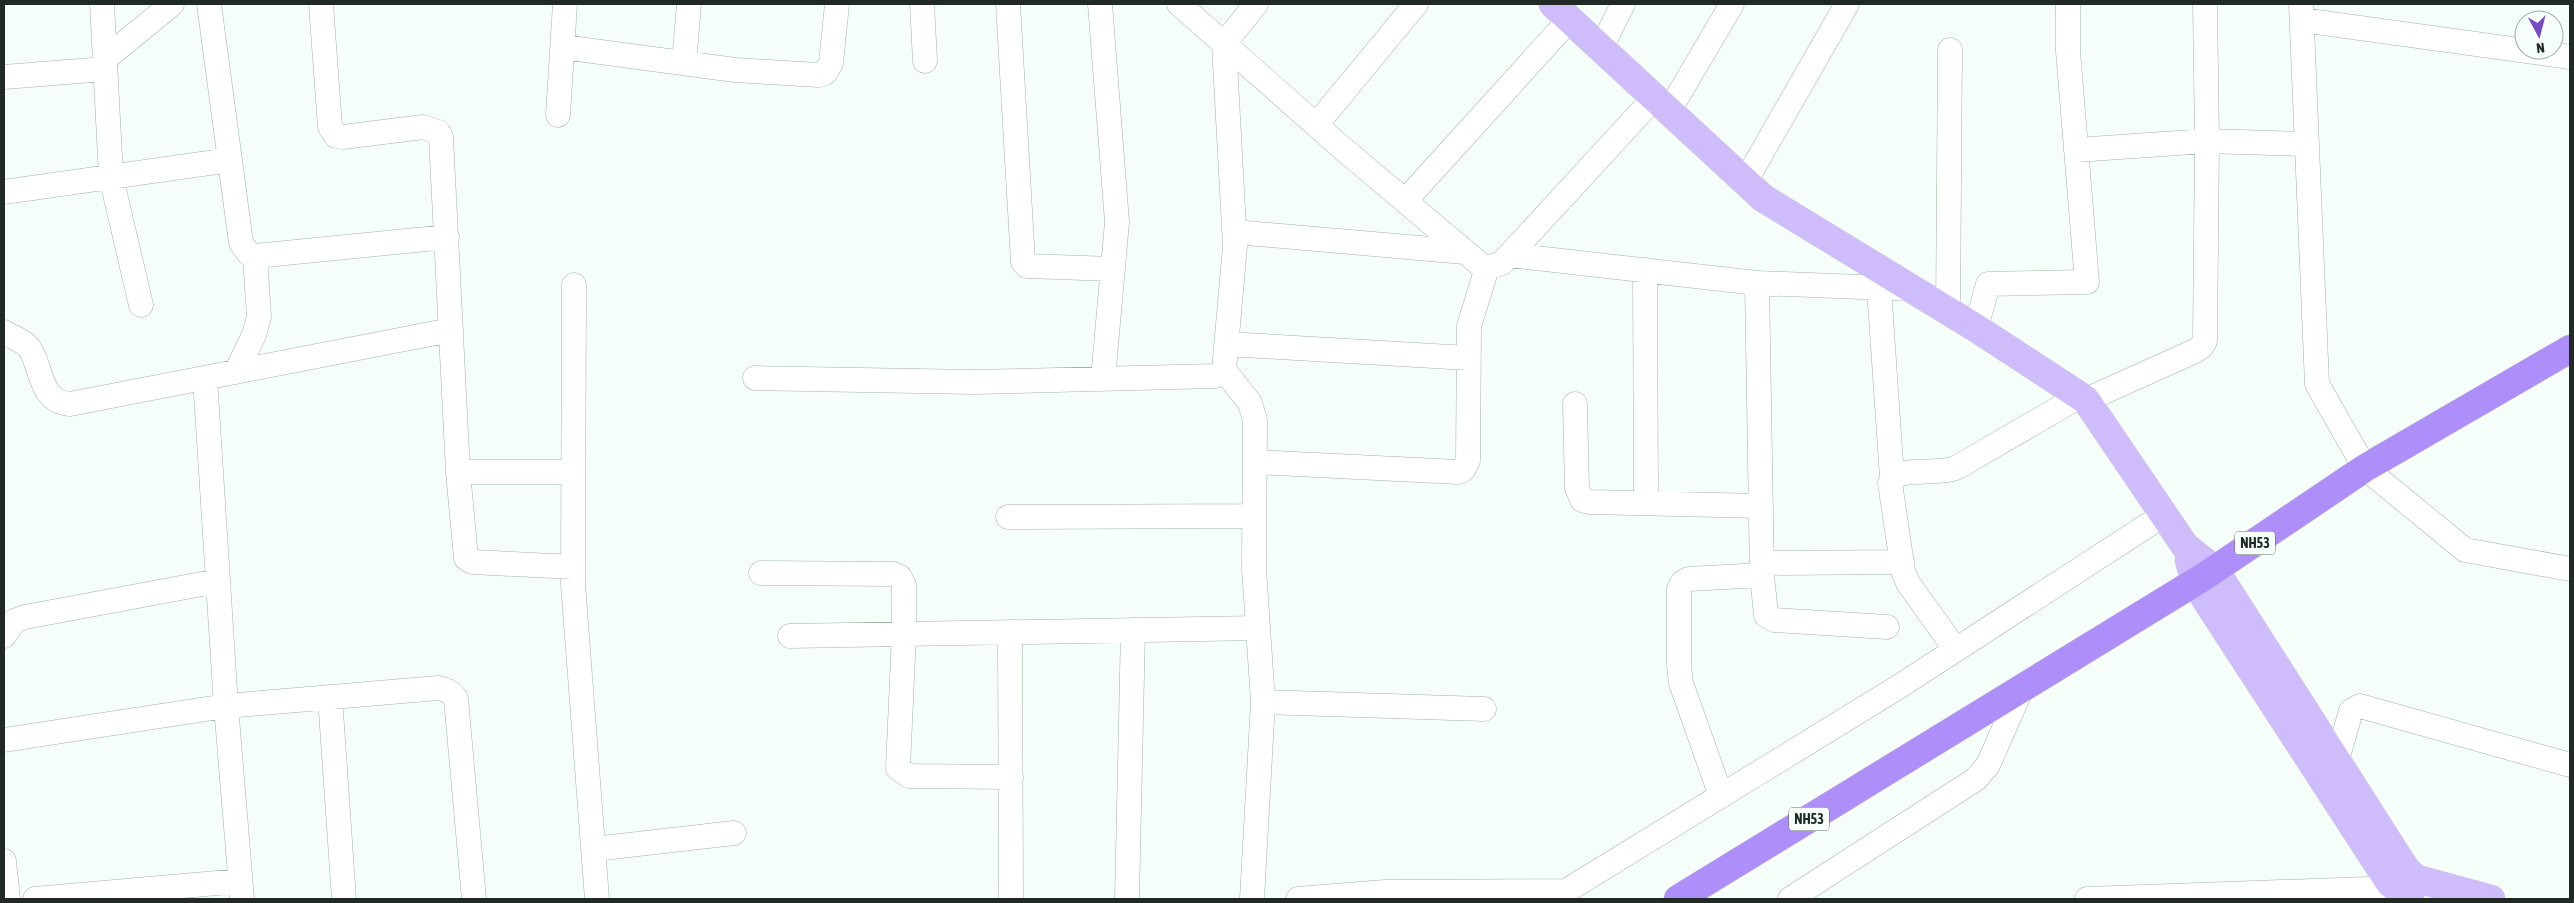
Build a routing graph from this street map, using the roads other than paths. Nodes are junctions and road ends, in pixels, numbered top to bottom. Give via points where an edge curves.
1 (102, 4) edge
2 (172, 4) edge
3 (210, 4) edge
4 (322, 4) edge
5 (565, 4) edge
6 (690, 4) edge
7 (837, 4) edge
8 (922, 4) edge
9 (1008, 4) edge
10 (1100, 4) edge
11 (1179, 4) edge
12 (1256, 4) edge
13 (1416, 4) edge
14 (1623, 4) edge
15 (1732, 4) edge
16 (1847, 4) edge
17 (2068, 4) edge
18 (2205, 4) edge
19 (1561, 12) edge
20 (2302, 12) edge
21 (1224, 44) junction
22 (573, 48) junction
23 (1601, 48) junction
24 (1950, 50) dead end
25 (2570, 57) edge
26 (925, 61) dead end
27 (684, 63) junction
28 (105, 64) junction
29 (4, 77) edge
30 (1662, 104) junction
31 (558, 115) dead end
32 (1316, 125) junction
33 (2207, 141) junction
34 (2306, 144) junction
35 (2076, 150) junction
36 (230, 160) junction
37 (111, 177) junction
38 (1745, 182) junction
39 (4, 192) edge
40 (1405, 201) junction
41 (1235, 232) junction
42 (447, 237) junction
43 (1466, 252) junction
44 (1509, 255) junction
45 (256, 256) junction
46 (1488, 268) junction
47 (1113, 269) junction
48 (1645, 270) junction
49 (1756, 283) junction
50 (574, 285) dead end
51 (1879, 288) junction
52 (1913, 289) junction
53 (141, 305) dead end
54 (1948, 311) junction
55 (1976, 328) junction
56 (451, 330) junction
57 (4, 332) edge
58 (1227, 344) junction
59 (2570, 349) edge
60 (1468, 358) junction
61 (1224, 370) junction
62 (236, 372) junction
63 (205, 378) junction
64 (755, 378) dead end
65 (1103, 379) junction
66 (2083, 398) junction
67 (1575, 404) dead end
68 (1254, 462) junction
69 (2365, 468) junction
70 (458, 472) junction
71 (573, 472) junction
72 (1892, 478) junction
73 (1646, 503) junction
74 (1761, 506) junction
75 (2165, 514) junction
76 (1254, 516) junction
77 (1008, 517) dead end
78 (1902, 562) junction
79 (572, 567) junction
80 (1762, 569) junction
81 (2570, 569) edge
82 (761, 574) dead end
83 (2205, 576) junction
84 (218, 581) junction
85 (1887, 627) dead end
86 (1258, 628) junction
87 (1132, 630) junction
88 (1010, 632) junction
89 (904, 634) junction
90 (4, 636) edge
91 (790, 636) dead end
92 (1956, 650) junction
93 (2022, 688) junction
94 (330, 697) junction
95 (1263, 702) junction
96 (226, 706) junction
97 (1484, 709) dead end
98 (4, 740) edge
99 (2337, 760) junction
100 (2570, 765) edge
101 (1011, 777) junction
102 (1720, 796) junction
103 (734, 833) dead end
104 (594, 850) junction
105 (4, 861) edge
106 (241, 890) edge
107 (2407, 891) edge
108 (1560, 895) edge
109 (2199, 897) edge
110 (8, 899) edge
111 (35, 899) edge
112 (344, 899) edge
113 (474, 899) edge
114 (598, 899) edge
115 (1011, 899) edge
116 (1127, 899) edge
117 (1252, 899) edge
118 (1298, 899) edge
119 (1678, 899) edge
120 (1790, 899) edge
121 (2087, 899) edge
122 (2491, 899) edge

1 - 28 street
2 - 28 street
3 - 36 street
4 - 42 street via 332,132 342,137 424,126 438,132 441,137
5 - 22 street
6 - 27 street
7 - 27 street via 831,63 825,73 736,70
8 - 26 street
9 - 47 street via 1023,262 1028,266
10 - 47 street via 1116,199
11 - 21 street
12 - 21 street
13 - 32 street
14 - 23 street
15 - 30 street
16 - 38 street
17 - 35 street via 2068,51
18 - 33 street
19 - 23 main road
19 - 40 street
20 - 25 street
20 - 34 street
21 - 32 street
21 - 41 street
22 - 27 street
22 - 31 street
23 - 30 main road
24 - 54 street
28 - 29 street
28 - 37 street
30 - 38 main road
30 - 44 street
32 - 40 street
33 - 34 street
33 - 35 street
33 - 66 street via 2205,341 2195,351
34 - 69 street via 2317,384
35 - 55 street via 2087,282 1988,284
36 - 37 street
36 - 45 street via 242,243 249,254
37 - 39 street
37 - 53 street
38 - 52 main road via 1763,198
40 - 43 street
41 - 43 street
41 - 58 street
42 - 45 street
42 - 56 street
43 - 46 street
44 - 46 street via 1502,263
44 - 48 street
45 - 62 street via 259,317
46 - 60 street via 1469,326
47 - 65 street
48 - 49 street
48 - 73 street
49 - 51 street
49 - 74 street
50 - 71 street
51 - 52 street
51 - 72 street
52 - 54 main road
54 - 55 main road
55 - 66 main road
56 - 62 street
56 - 70 street
57 - 63 street via 30,350 46,390 52,399 61,403 70,404
58 - 60 street
58 - 61 street
59 - 69 highway, NH53
60 - 68 street via 1468,461 1463,470
61 - 65 street via 1216,376
61 - 68 street via 1252,408 1255,420
62 - 63 street
63 - 84 street
64 - 65 street via 974,382
66 - 72 street via 1956,468 1898,474
66 - 75 main road
67 - 73 street via 1577,488 1582,500
68 - 76 street
69 - 81 street via 2465,550
69 - 83 highway, NH53
70 - 71 street
70 - 79 street via 466,558 472,562
71 - 79 street
72 - 78 street via 1890,483
73 - 74 street
74 - 80 street
75 - 83 main road
75 - 92 street
76 - 77 street
76 - 86 street
78 - 80 street
78 - 92 street via 1908,583
79 - 104 street
80 - 85 street via 1766,616 1774,620
80 - 102 street via 1689,579 1679,589 1679,674
82 - 89 street via 893,574 900,577 904,585
83 - 93 highway, NH53
83 - 99 main road
83 - 107 main road
84 - 90 street via 25,617 14,621
84 - 96 street
86 - 87 street
86 - 95 street
87 - 88 street
87 - 116 street
88 - 89 street
88 - 101 street
89 - 91 street
89 - 101 street via 897,761 902,773 908,776
92 - 102 street
93 - 119 highway, NH53
93 - 120 street via 1988,765 1976,780
94 - 96 street
94 - 112 street
94 - 113 street via 438,688 452,693 456,699
95 - 97 street
95 - 117 street
96 - 98 street
96 - 106 street
99 - 100 street via 2350,711 2360,706
99 - 107 main road
101 - 115 street
102 - 108 street
103 - 104 street
104 - 114 street
105 - 110 street
106 - 111 street
107 - 109 street
107 - 122 main road
108 - 118 street via 1385,892
109 - 121 street

